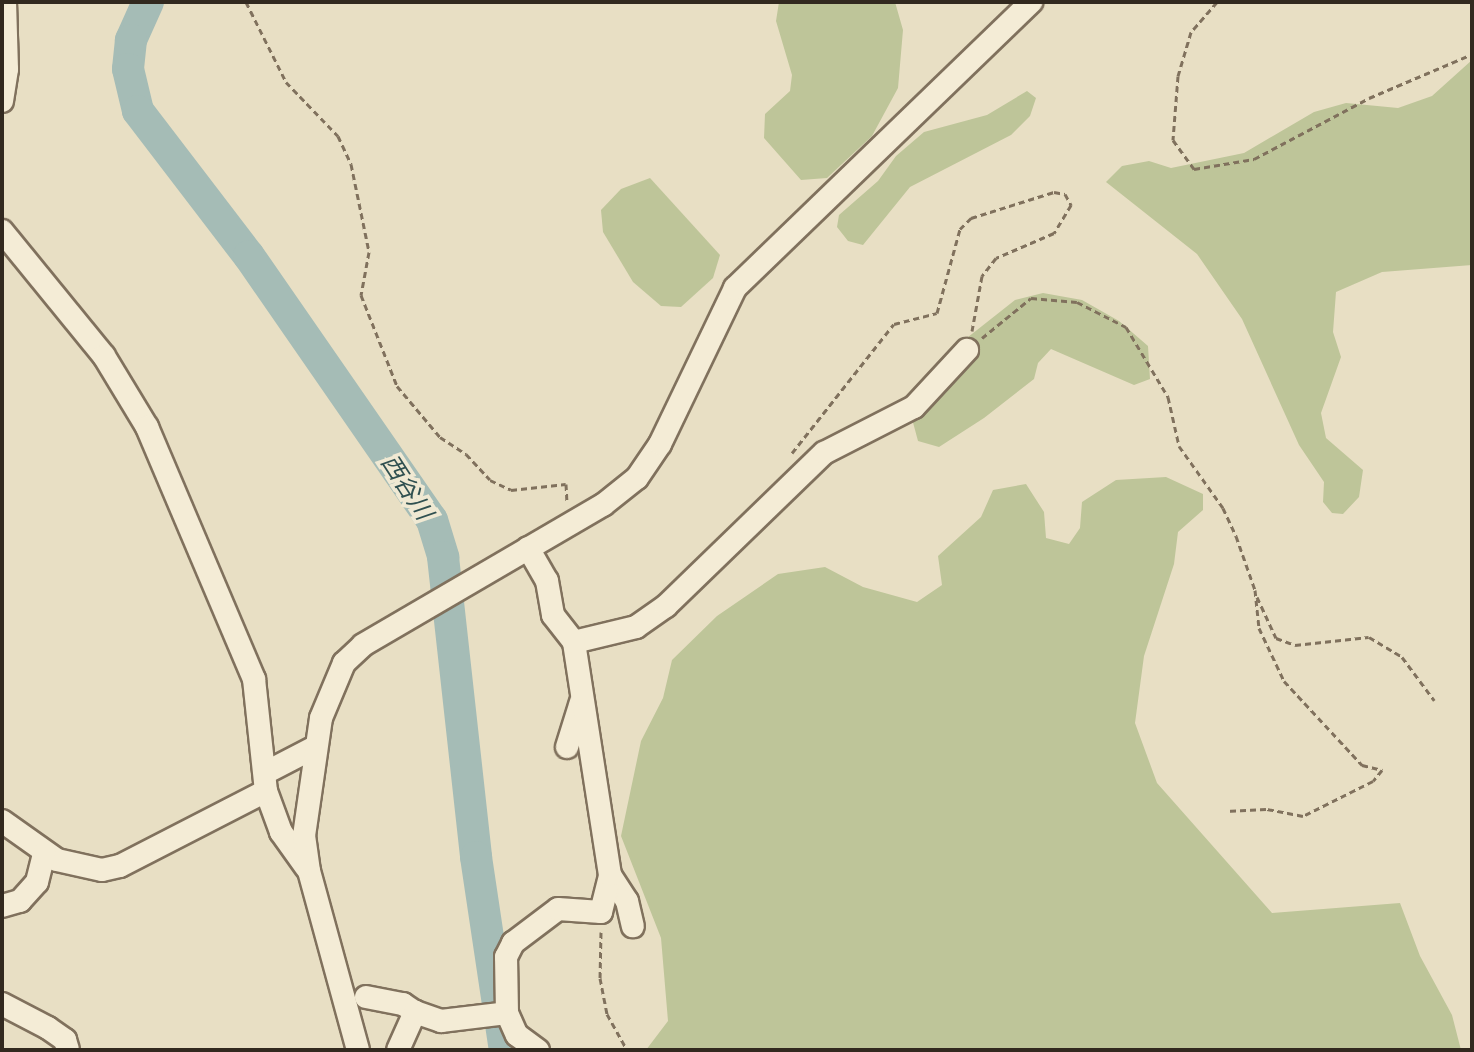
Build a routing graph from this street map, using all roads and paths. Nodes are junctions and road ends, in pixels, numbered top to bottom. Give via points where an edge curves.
1 (5, 2) edge
2 (246, 2) edge
3 (1217, 2) edge
4 (1034, 5) edge
5 (1472, 54) edge
6 (2, 101) edge
7 (2, 231) edge
8 (967, 350) junction
9 (790, 460) dead end
10 (570, 525) junction
11 (528, 548) junction
12 (1255, 590) junction
13 (574, 642) junction
14 (1434, 700) dead end
15 (581, 701) junction
16 (315, 747) junction
17 (567, 747) dead end
18 (265, 782) junction
19 (1226, 811) dead end
20 (2, 821) edge
21 (44, 853) junction
22 (309, 871) junction
23 (610, 875) junction
24 (2, 906) edge
25 (601, 912) junction
26 (633, 926) dead end
27 (366, 997) dead end
28 (2, 1004) edge
29 (415, 1012) junction
30 (500, 1014) junction
31 (68, 1050) edge
32 (358, 1050) edge
33 (398, 1050) edge
34 (538, 1050) edge
35 (627, 1050) edge

1 - 6 street via 7,69
2 - 10 path via 286,82 338,136 351,164 369,252 361,295 397,386 440,437 466,454 490,480 511,490 566,484
3 - 5 path via 1191,32 1178,76 1173,140 1194,169 1254,159 1369,98
4 - 10 street via 735,288 660,444 637,478
7 - 18 street via 104,356 147,427 254,679
8 - 9 path via 982,276 996,258 1054,233 1071,205 1065,194 1054,192 971,218 960,229 937,313 894,324 844,392 810,426
8 - 12 path via 1031,298 1077,302 1126,327 1168,397 1179,446 1223,508
8 - 13 street via 914,407 824,453 666,606 636,627
10 - 11 street
11 - 13 street via 547,581 553,615
11 - 16 street via 363,645 331,684
12 - 14 path via 1266,626 1276,638 1305,645 1369,637 1402,657
12 - 19 path via 1259,628 1300,704 1362,765 1382,770 1373,781 1303,816 1266,809
13 - 15 street
15 - 17 street
15 - 23 street
16 - 18 street
16 - 22 street via 304,836
18 - 21 street via 120,866 102,870
18 - 22 street via 281,832
20 - 21 street
21 - 24 street via 37,882 20,901
22 - 32 street
23 - 25 street
23 - 26 street via 627,901
25 - 30 street via 558,909 513,943 506,957
25 - 35 path via 600,978 607,1014
27 - 29 street via 403,1004
28 - 31 street via 48,1028 65,1040
29 - 30 street via 441,1021
29 - 33 street
30 - 34 street

